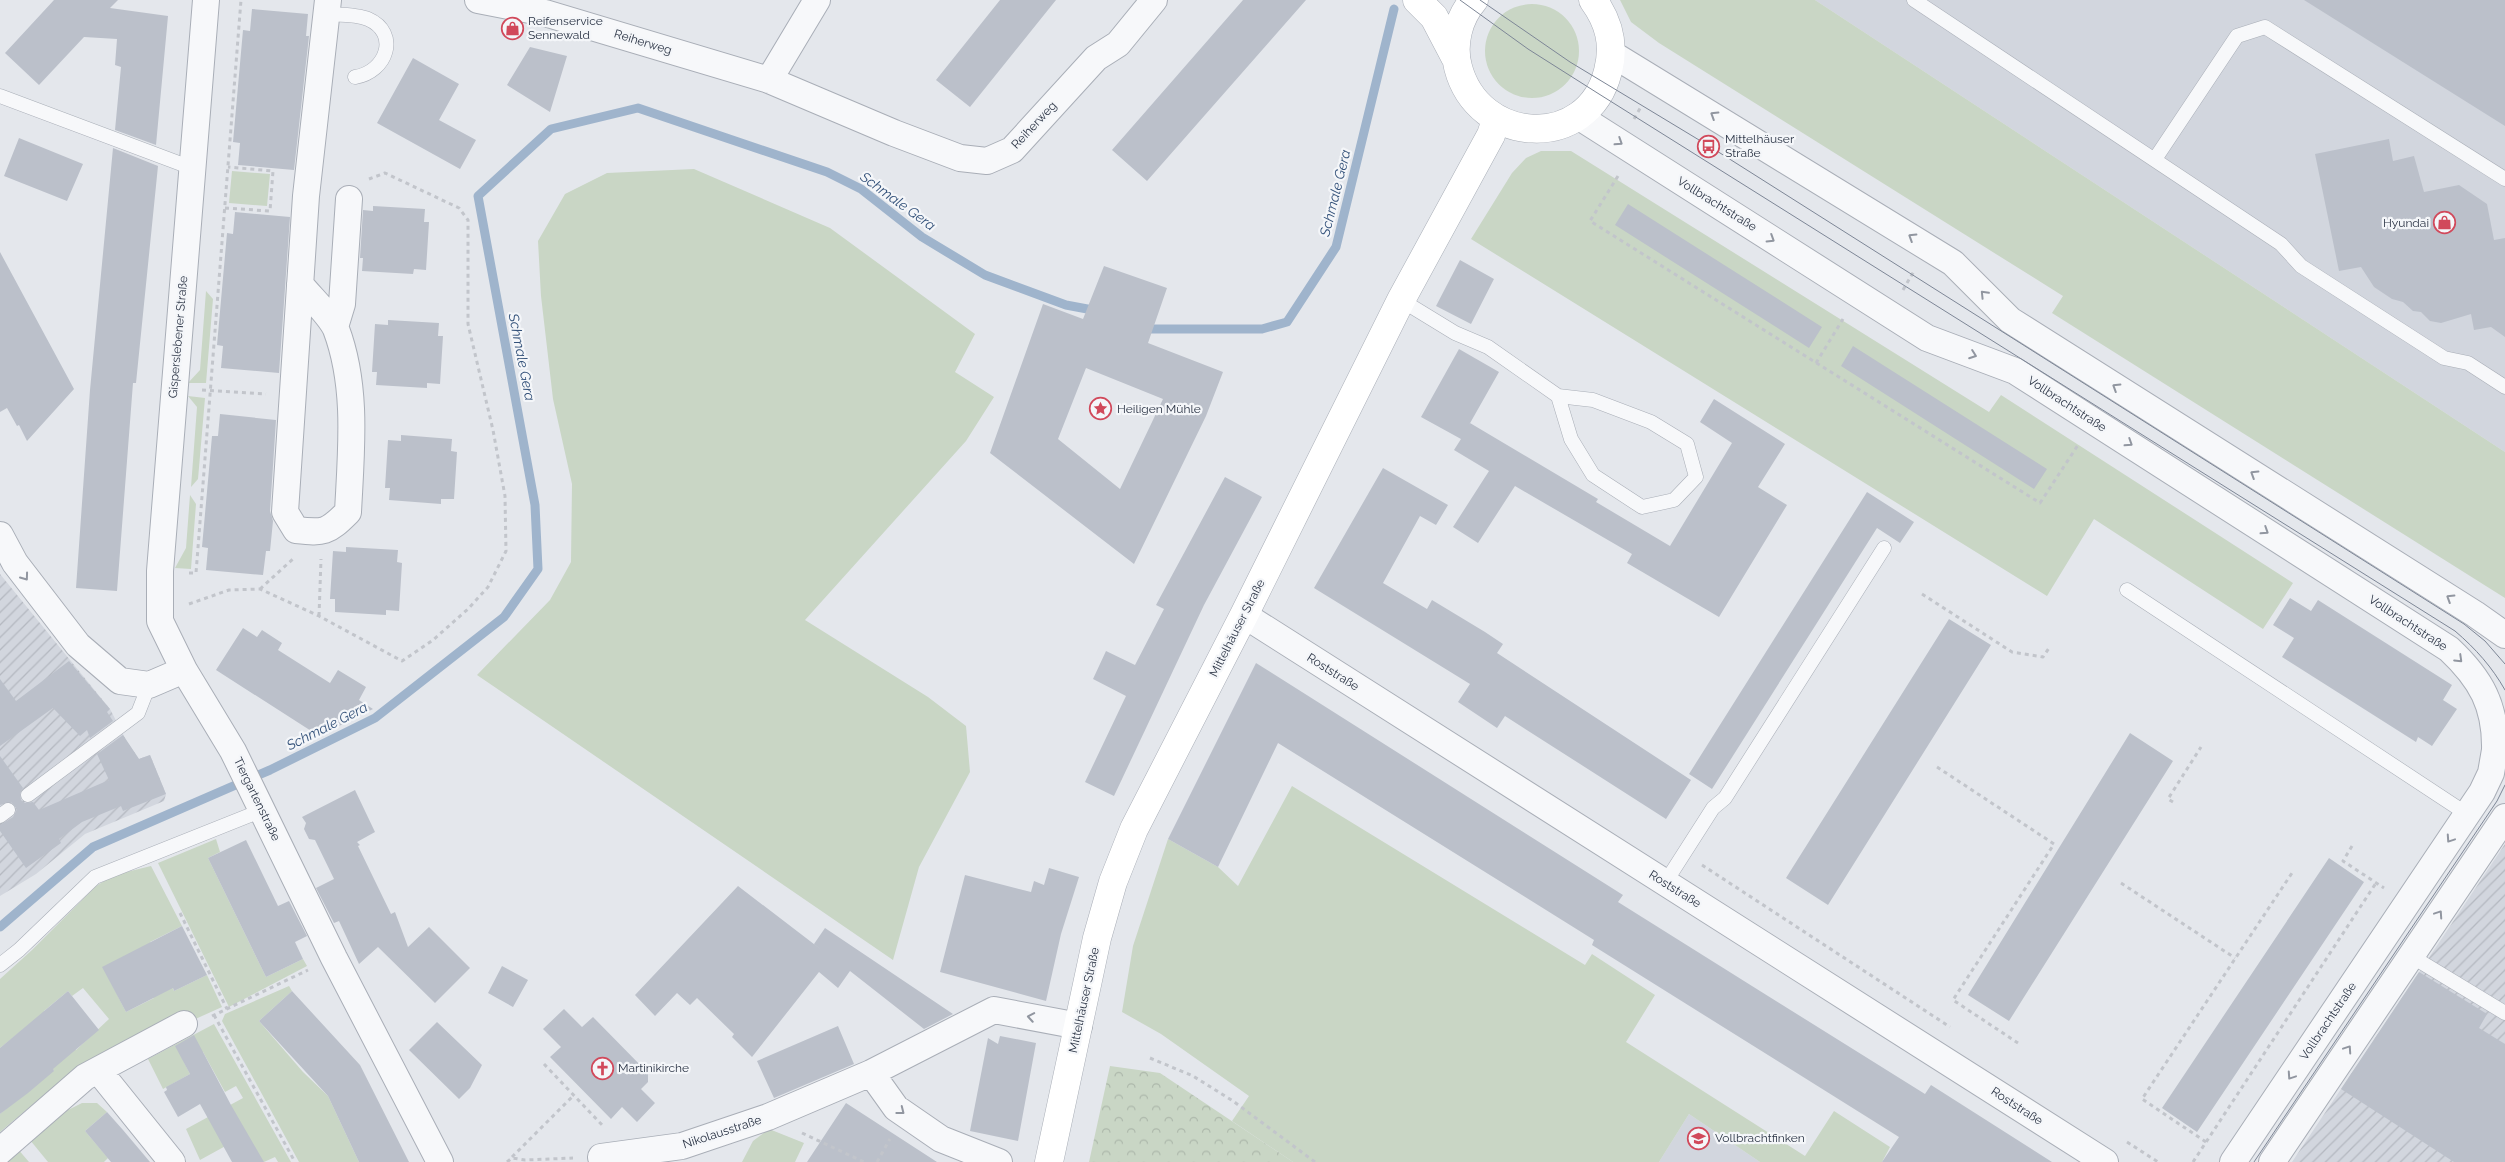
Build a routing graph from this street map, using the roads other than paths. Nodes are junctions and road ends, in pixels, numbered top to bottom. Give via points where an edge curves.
1 (206, 0) edge
2 (478, 0) edge
3 (817, 0) edge
4 (1154, 0) edge
5 (1474, 0) edge
6 (1593, 0) edge
7 (1914, 0) edge
8 (549, 6) edge
9 (327, 7) edge
10 (1425, 8) edge
11 (1612, 54) junction
12 (1455, 57) junction
13 (355, 77) dead end
14 (769, 80) junction
15 (0, 96) edge
16 (1578, 116) junction
17 (1496, 120) junction
18 (2155, 160) junction
19 (192, 168) junction
20 (2505, 179) edge
21 (349, 199) road end
22 (300, 284) junction
23 (1401, 300) junction
24 (335, 327) junction
25 (2505, 387) edge
26 (1558, 396) junction
27 (1, 538) edge
28 (1884, 548) dead end
29 (2127, 590) dead end
30 (1244, 615) junction
31 (2505, 636) edge
32 (184, 670) junction
33 (149, 685) junction
34 (2500, 752) edge
35 (28, 795) dead end
36 (261, 807) junction
37 (2468, 814) junction
38 (2505, 816) edge
39 (1665, 883) junction
40 (2411, 956) junction
41 (0, 965) edge
42 (2505, 1012) edge
43 (184, 1024) road end
44 (1079, 1026) junction
45 (98, 1070) junction
46 (871, 1073) junction
47 (0, 1151) edge
48 (612, 1155) road end
49 (172, 1162) edge
50 (440, 1162) edge
51 (999, 1162) edge
52 (1049, 1162) edge
53 (2105, 1162) edge
54 (2233, 1162) edge
55 (2272, 1162) edge

1 - 19 street, Gisperslebener Straße
2 - 8 street, Reiherweg
3 - 14 street
4 - 14 street, Reiherweg via 1118,44 1096,58 1012,150 987,161 960,158
5 - 12 main road via 1457,32
6 - 11 main road via 1610,33
7 - 18 lane
8 - 14 street, Reiherweg
9 - 13 lane via 368,19 383,33 386,54 381,63 365,76
9 - 22 street via 306,196
10 - 12 main road
11 - 16 main road via 1605,83 1592,104
31 -> 11 street via 2010,320 1954,263
12 - 17 main road via 1462,82 1476,104
15 - 19 lane
16 - 17 main road via 1559,126 1537,129 1516,127
16 -> 34 street, Vollbrachtstraße via 1927,338 2015,370 2449,649 2469,668 2482,687
17 - 23 main road, Mittelhäuser Straße via 1491,135
18 - 20 lane via 2237,36 2265,27
18 - 25 lane via 2281,244 2301,266 2444,358 2468,363
19 - 32 street, Gisperslebener Straße via 160,571 160,621
21 - 24 street via 342,304
22 - 24 street
22 - 24 street via 286,512 296,530 322,532 348,512 352,420 346,368
23 - 26 lane via 1455,333 1488,348
23 - 30 main road, Mittelhäuser Straße
26 - 26 lane via 1571,439 1593,475 1642,507 1674,500 1696,477 1687,444 1651,422 1593,400
27 -> 33 street via 15,563 78,645 120,681
28 - 39 lane via 1725,798 1713,808
29 - 37 lane
30 - 39 street, Roststraße
30 - 44 main road, Mittelhäuser Straße via 1134,829 1112,882
32 - 33 street
32 - 36 street, Tiergartenstraße via 233,751
33 - 35 lane via 138,713
34 - 37 street, Vollbrachtstraße
36 - 41 lane via 95,878
36 - 50 street, Tiergartenstraße via 334,958
37 -> 54 street, Vollbrachtstraße
40 -> 38 street
39 - 53 street, Roststraße
40 - 42 lane
55 -> 40 street
43 - 45 street
44 -> 46 street, Nikolausstraße via 994,1010
44 - 52 main road, Mittelhäuser Straße
45 - 47 street via 85,1077
45 - 49 street
46 - 48 street, Nikolausstraße via 768,1117 682,1146
46 -> 51 street via 896,1108 940,1140

